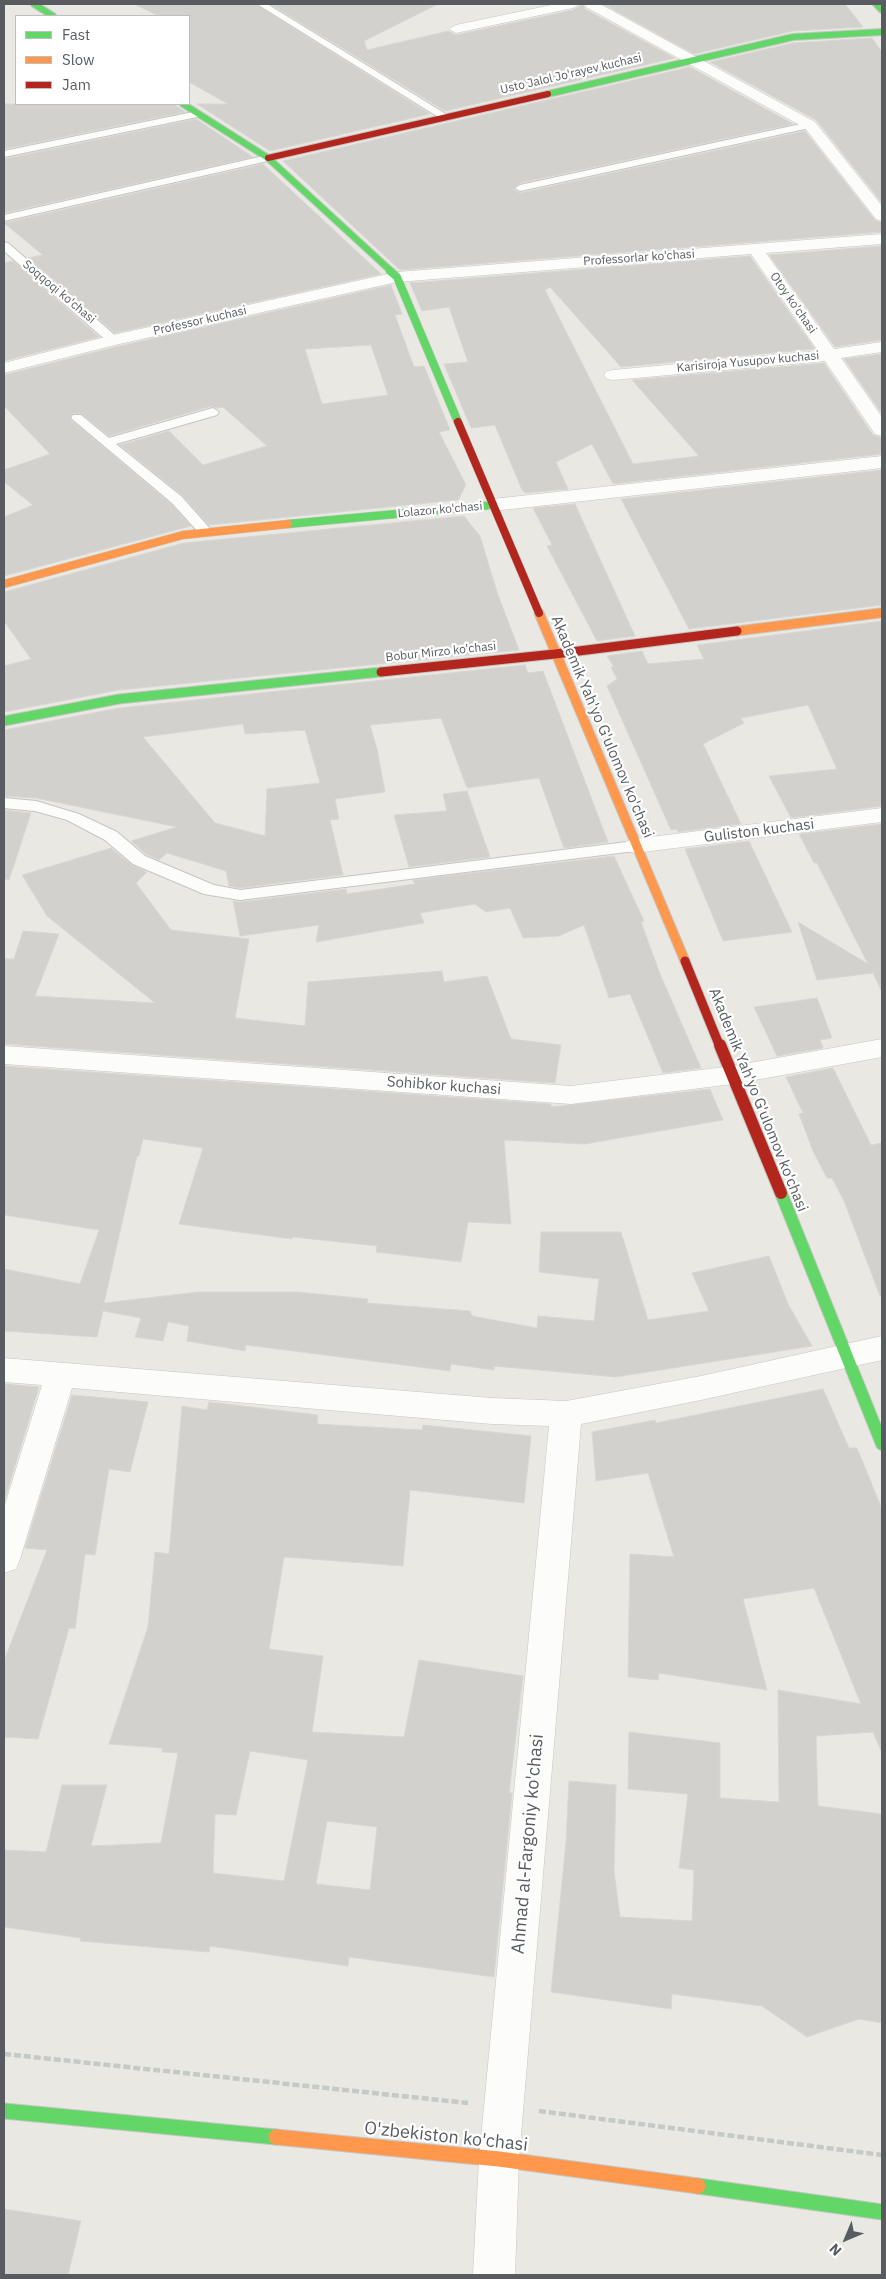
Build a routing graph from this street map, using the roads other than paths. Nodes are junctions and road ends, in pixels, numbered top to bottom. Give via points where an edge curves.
1 (34, 4) edge
2 (261, 4) edge
3 (573, 4) edge
4 (591, 4) edge
5 (876, 4) edge
6 (882, 10) edge
7 (51, 15) edge
8 (456, 28) dead end
9 (882, 32) edge
10 (690, 60) junction
11 (184, 105) edge
12 (198, 114) junction
13 (444, 116) junction
14 (810, 125) junction
15 (4, 154) edge
16 (268, 158) junction
17 (520, 188) dead end
18 (882, 216) edge
19 (4, 218) edge
20 (882, 239) edge
21 (4, 244) edge
22 (756, 250) junction
23 (397, 277) junction
24 (113, 340) junction
25 (882, 346) edge
26 (829, 355) junction
27 (4, 368) edge
28 (613, 375) dead end
29 (213, 412) dead end
30 (77, 418) dead end
31 (882, 430) edge
32 (106, 443) junction
33 (882, 462) edge
34 (493, 505) junction
35 (206, 532) junction
36 (4, 584) edge
37 (882, 613) edge
38 (556, 654) junction
39 (4, 720) edge
40 (4, 803) edge
41 (882, 815) edge
42 (635, 846) junction
43 (882, 1048) edge
44 (4, 1055) edge
45 (733, 1074) junction
46 (882, 1348) edge
47 (845, 1355) junction
48 (4, 1370) edge
49 (61, 1374) junction
50 (566, 1414) junction
51 (882, 1444) edge
52 (4, 1560) edge
53 (4, 2111) edge
54 (500, 2159) junction
55 (882, 2212) edge
56 (494, 2275) edge

1 - 7 main road
2 - 13 lane
3 - 8 street
4 - 10 street
5 - 6 main road
9 - 10 main road, Usto Jalol Jo'rayev kuchasi via 793,37
10 - 13 main road, Usto Jalol Jo'rayev kuchasi
10 - 14 street
11 - 12 main road, Akademik Yah'yo G'ulomov ko'chasi
12 - 15 lane
12 - 16 main road, Akademik Yah'yo G'ulomov ko'chasi
13 - 16 main road, Usto Jalol Jo'rayev kuchasi
14 - 17 lane
14 - 18 street
16 - 19 lane
16 - 23 main road, Akademik Yah'yo G'ulomov ko'chasi
20 - 22 street, Professorlar ko'chasi
21 - 24 lane, Soqqoqi ko'chasi
22 - 23 street, Professorlar ko'chasi
22 - 26 street, Otoy ko'chasi
23 - 24 street, Professor kuchasi
23 - 34 main road, Akademik Yah'yo G'ulomov ko'chasi
24 - 27 street, Professor kuchasi
25 - 26 street, Karisiroja Yusupov kuchasi
26 - 28 street, Karisiroja Yusupov kuchasi
26 - 31 street, Otoy ko'chasi
29 - 32 lane
30 - 32 lane
32 - 35 lane via 177,500
33 - 34 street, Lolazor ko'chasi
34 - 35 main road, Lolazor ko'chasi
34 - 38 main road, Akademik Yah'yo G'ulomov ko'chasi
35 - 36 main road, Lolazor ko'chasi via 183,535
37 - 38 main road, Bobur Mirzo ko'chasi
38 - 39 main road, Bobur Mirzo ko'chasi via 120,699
38 - 42 main road, Akademik Yah'yo G'ulomov ko'chasi
40 - 42 lane via 36,806 73,818 111,836 139,860 210,890 240,895
41 - 42 street, Guliston kuchasi
42 - 45 main road, Akademik Yah'yo G'ulomov ko'chasi
43 - 45 street, Sohibkor kuchasi
44 - 45 street, Sohibkor kuchasi via 571,1095
45 - 47 main road, Akademik Yah'yo G'ulomov ko'chasi
46 - 47 street
47 - 50 street
47 - 51 main road, Akademik Yah'yo G'ulomov ko'chasi
48 - 49 street
49 - 50 street via 492,1411
49 - 52 street
50 - 54 street, Ahmad al-Fargoniy ko'chasi
53 - 54 main road, O'zbekiston ko'chasi
54 - 55 main road, O'zbekiston ko'chasi
54 - 56 street, Ahmad al-Fargoniy ko'chasi

